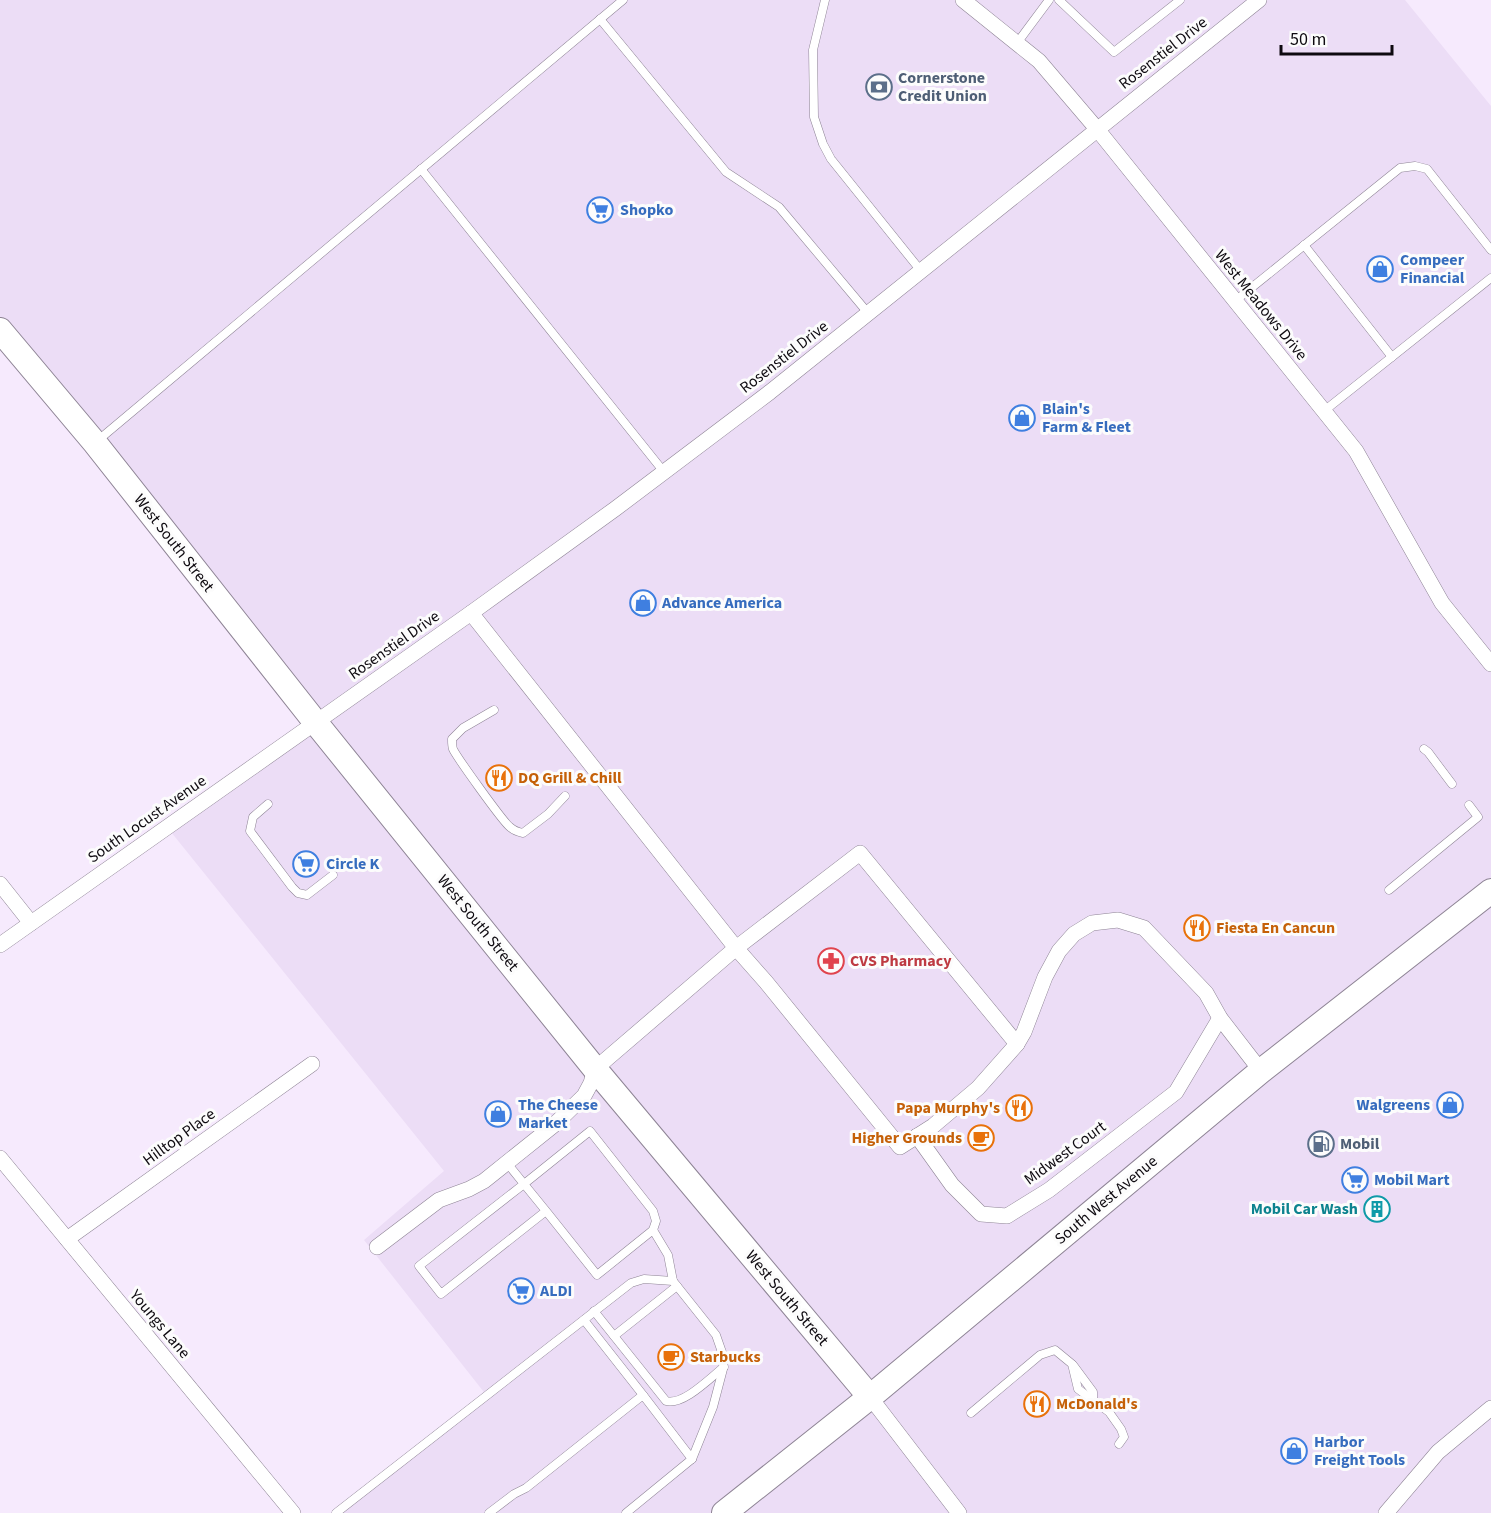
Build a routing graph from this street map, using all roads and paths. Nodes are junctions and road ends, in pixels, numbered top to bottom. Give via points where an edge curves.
1 (623, 0) edge
2 (825, 0) edge
3 (963, 0) edge
4 (1050, 0) edge
5 (1059, 0) edge
6 (1180, 0) edge
7 (1259, 0) edge
8 (600, 19) junction
9 (1017, 43) junction
10 (1097, 129) junction
11 (421, 169) junction
12 (1304, 245) junction
13 (1491, 250) edge
14 (921, 271) junction
15 (1491, 278) edge
16 (1235, 301) junction
17 (868, 314) junction
18 (0, 330) edge
19 (1392, 357) junction
20 (1324, 411) junction
21 (95, 443) junction
22 (664, 472) junction
23 (471, 613) junction
24 (1490, 662) edge
25 (494, 710) dead end
26 (316, 723) junction
27 (1424, 749) dead end
28 (1452, 784) dead end
29 (565, 796) dead end
30 (268, 804) dead end
31 (1469, 806) dead end
32 (333, 875) dead end
33 (0, 884) edge
34 (1389, 890) dead end
35 (1491, 891) edge
36 (31, 923) junction
37 (0, 945) edge
38 (736, 948) junction
39 (1220, 1018) junction
40 (1017, 1044) junction
41 (312, 1064) dead end
42 (595, 1069) junction
43 (1261, 1071) junction
44 (917, 1136) junction
45 (0, 1158) edge
46 (507, 1163) junction
47 (524, 1184) junction
48 (546, 1211) junction
49 (653, 1230) junction
50 (67, 1239) junction
51 (377, 1247) dead end
52 (675, 1283) junction
53 (594, 1311) junction
54 (584, 1320) junction
55 (614, 1336) junction
56 (724, 1367) junction
57 (643, 1395) junction
58 (870, 1397) junction
59 (1491, 1408) edge
60 (971, 1413) dead end
61 (1119, 1444) dead end
62 (692, 1459) junction
63 (293, 1513) edge
64 (336, 1513) edge
65 (489, 1513) edge
66 (626, 1513) edge
67 (723, 1513) edge
68 (959, 1513) edge
69 (1386, 1513) edge

1 - 8 lane
2 - 14 lane via 813,50 814,117 823,144
3 - 9 street, West Meadows Drive
4 - 9 lane
5 - 6 lane via 1114,52
7 - 10 street, Rosenstiel Drive
8 - 11 lane
8 - 17 lane via 726,172 779,207
9 - 10 street, West Meadows Drive via 1039,61
10 - 14 street, Rosenstiel Drive
10 - 16 street, West Meadows Drive
11 - 21 lane
11 - 22 lane
12 - 13 lane via 1400,168 1415,166 1427,169
12 - 16 lane
12 - 19 lane
14 - 17 street, Rosenstiel Drive
15 - 19 lane
16 - 20 street, West Meadows Drive
17 - 22 street, Rosenstiel Drive
18 - 21 main road, West South Street
19 - 20 lane
20 - 24 street, West Meadows Drive via 1356,451 1442,603
21 - 26 main road, West South Street
22 - 23 street, Rosenstiel Drive
23 - 26 street, Rosenstiel Drive
23 - 38 street
25 - 29 lane via 452,739 454,750 510,828 523,833
26 - 36 street, South Locust Avenue
26 - 42 main road, West South Street
27 - 28 lane
30 - 32 lane via 253,817 250,831 292,887 307,895
31 - 34 lane via 1478,817
33 - 36 street
35 - 43 main road, South West Avenue
36 - 37 street, South Locust Avenue
38 - 40 street via 860,853
38 - 42 street
38 - 44 street via 900,1147
39 - 40 street via 1206,993 1144,928 1118,920 1092,923 1074,934 1059,951
39 - 43 street
39 - 44 street, Midwest Court via 1176,1092 1048,1190 1007,1216 981,1214 952,1185
40 - 44 street via 978,1088
41 - 50 street, Hilltop Place
42 - 46 street via 584,1096 570,1111
42 - 58 main road, West South Street
43 - 58 main road, South West Avenue
45 - 50 street, Youngs Lane
46 - 47 lane
46 - 51 street via 476,1186 439,1200
47 - 48 lane
47 - 48 lane via 419,1266 441,1294
47 - 49 lane via 590,1131 653,1211
48 - 49 lane via 597,1275
49 - 52 lane via 668,1256
50 - 63 street, Youngs Lane
52 - 53 lane via 635,1280
52 - 55 lane
52 - 56 lane via 716,1335 723,1350
53 - 54 lane
53 - 55 lane
54 - 57 lane
54 - 64 lane
55 - 56 lane via 669,1402 681,1400
56 - 62 lane
57 - 62 lane
57 - 65 lane
58 - 67 main road, South West Avenue
58 - 68 street, West South Street
59 - 69 street via 1438,1452
60 - 61 lane via 1040,1355 1055,1350 1072,1364 1078,1389 1109,1413 1121,1429 1124,1437
62 - 66 lane

